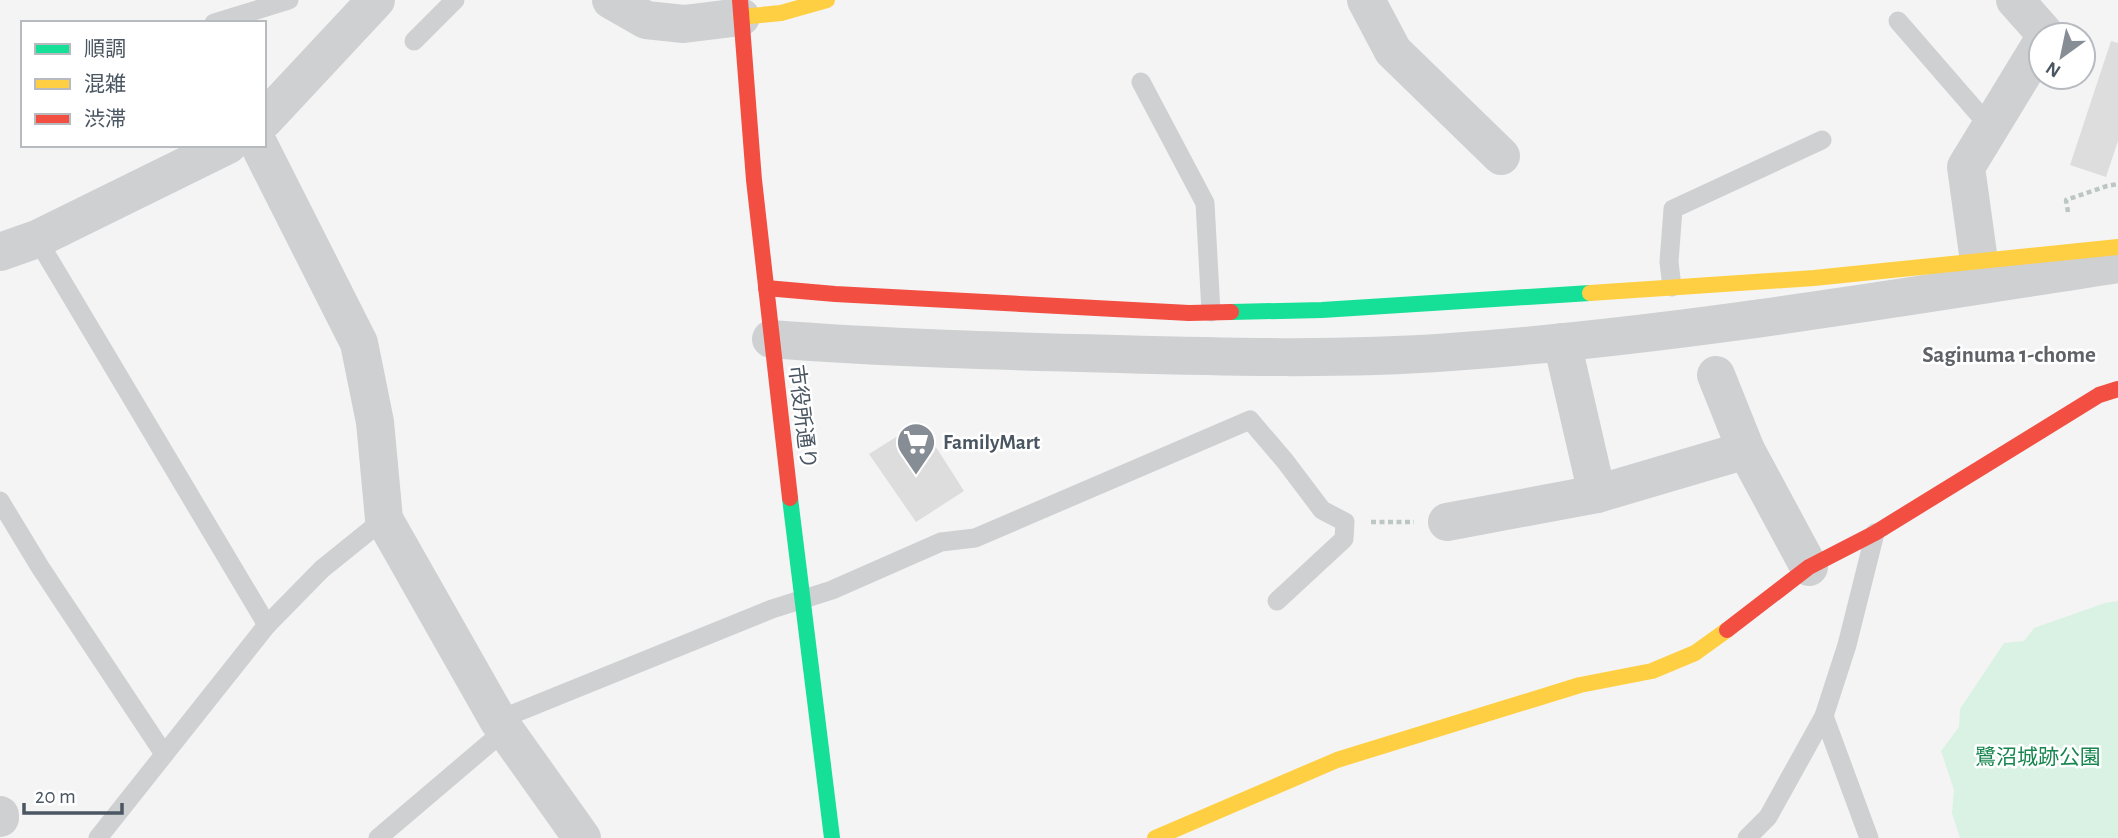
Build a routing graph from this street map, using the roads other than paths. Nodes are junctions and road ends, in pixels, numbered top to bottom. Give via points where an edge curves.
1 (289, 0) edge
2 (376, 0) edge
3 (455, 0) edge
4 (611, 0) edge
5 (827, 0) edge
6 (1366, 0) edge
7 (2015, 0) edge
8 (740, 9) edge
9 (221, 21) edge
10 (1898, 21) dead end
11 (2034, 21) edge
12 (414, 41) dead end
13 (2027, 67) edge
14 (1141, 82) dead end
15 (266, 118) edge
16 (1990, 127) junction
17 (1822, 140) dead end
18 (224, 147) edge
19 (260, 147) edge
20 (1501, 156) dead end
21 (37, 239) junction
22 (2118, 247) edge
23 (0, 252) edge
24 (1979, 261) junction
25 (2118, 264) edge
26 (1672, 286) junction
27 (766, 288) junction
28 (1211, 313) junction
29 (771, 339) junction
30 (1562, 342) junction
31 (1716, 375) dead end
32 (2118, 389) edge
33 (1746, 450) junction
34 (1597, 494) junction
35 (0, 501) edge
36 (384, 519) junction
37 (1447, 522) road end
38 (1875, 533) junction
39 (1809, 568) junction
40 (803, 598) junction
41 (1277, 601) dead end
42 (267, 625) junction
43 (1824, 716) junction
44 (502, 725) junction
45 (164, 754) junction
46 (98, 838) edge
47 (378, 838) edge
48 (582, 838) edge
49 (832, 838) edge
50 (1155, 838) edge
51 (1747, 838) edge
52 (1869, 838) edge

1 - 9 lane
2 - 15 street
3 - 12 lane
4 - 8 street via 646,20 684,24
5 - 8 street via 781,13
6 - 20 street via 1393,51
7 - 11 street
8 - 27 street, 市役所通り
10 - 16 lane
13 - 16 street
14 - 28 lane via 1205,203
16 - 24 street via 1966,167
17 - 26 lane via 1673,208
18 - 21 street
19 - 36 street via 359,343 375,422
21 - 23 street
21 - 42 lane
22 - 24 street
24 - 26 street via 1814,278
25 - 30 street via 1816,310
26 - 28 street
27 - 28 street
27 - 29 street, 市役所通り
29 - 30 street via 945,350 1189,356 1436,353
29 - 40 street, 市役所通り
30 - 34 street
31 - 33 street
32 - 38 street via 2099,395
33 - 34 street
33 - 39 street
34 - 37 street
35 - 45 lane
36 - 42 lane via 322,569
36 - 44 street
38 - 39 street
38 - 43 lane
39 - 50 street via 1695,653 1652,671 1580,685 1338,760
40 - 41 lane via 941,542 975,537 1250,421 1322,510 1345,522 1344,539
40 - 44 lane
40 - 49 street, 市役所通り
42 - 45 lane
43 - 51 lane via 1768,817
43 - 52 lane
44 - 47 lane
44 - 48 street
45 - 46 lane

